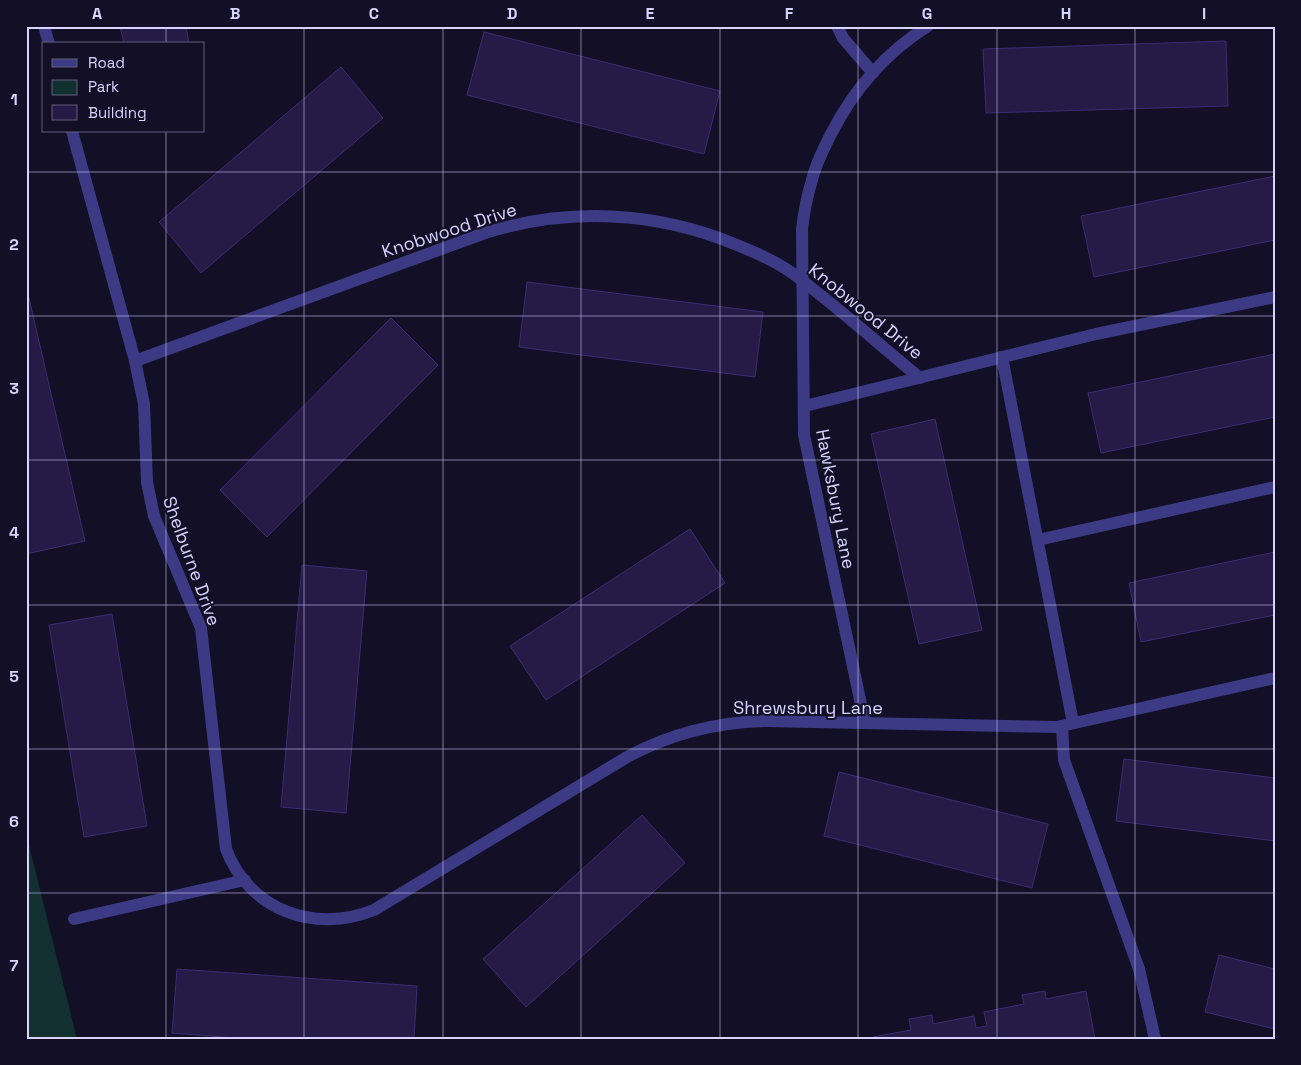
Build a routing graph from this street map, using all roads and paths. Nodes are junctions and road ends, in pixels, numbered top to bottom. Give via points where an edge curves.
1 (44, 26) edge
2 (838, 26) edge
3 (928, 26) edge
4 (48, 42) edge
5 (873, 73) junction
6 (72, 132) edge
7 (801, 279) junction
8 (1275, 296) edge
9 (1002, 357) junction
10 (135, 362) junction
11 (920, 378) junction
12 (804, 406) junction
13 (1275, 487) edge
14 (1038, 540) junction
15 (1275, 678) edge
16 (865, 723) junction
17 (1068, 725) junction
18 (245, 880) junction
19 (270, 904) joint
20 (74, 919) dead end
21 (1155, 1039) edge

1 - 4 street
2 - 5 street via 843,38
3 - 5 street, Hawksbury Lane
5 - 7 street, Hawksbury Lane via 838,118 812,178 804,210
6 - 10 street, Shelburne Drive
7 - 10 street, Knobwood Drive via 761,255 681,225 616,216 554,217 485,233
7 - 11 street, Knobwood Drive
7 - 12 street, Hawksbury Lane
8 - 9 street, Knobwood Drive
9 - 11 street, Knobwood Drive
9 - 14 street
10 - 18 street, Shelburne Drive via 144,404 147,482 154,516 201,628 226,848 230,860
11 - 12 street, Knobwood Drive
12 - 16 street, Hawksbury Lane via 808,457
13 - 14 street
14 - 17 street
15 - 17 street, Shrewsbury Lane
16 - 17 street, Shrewsbury Lane
16 - 19 street, Shrewsbury Lane via 754,722 688,732 627,757 374,910 353,918 322,920 292,914
17 - 21 street via 1064,760 1137,963
18 - 19 street, Shelburne Drive
18 - 20 street

